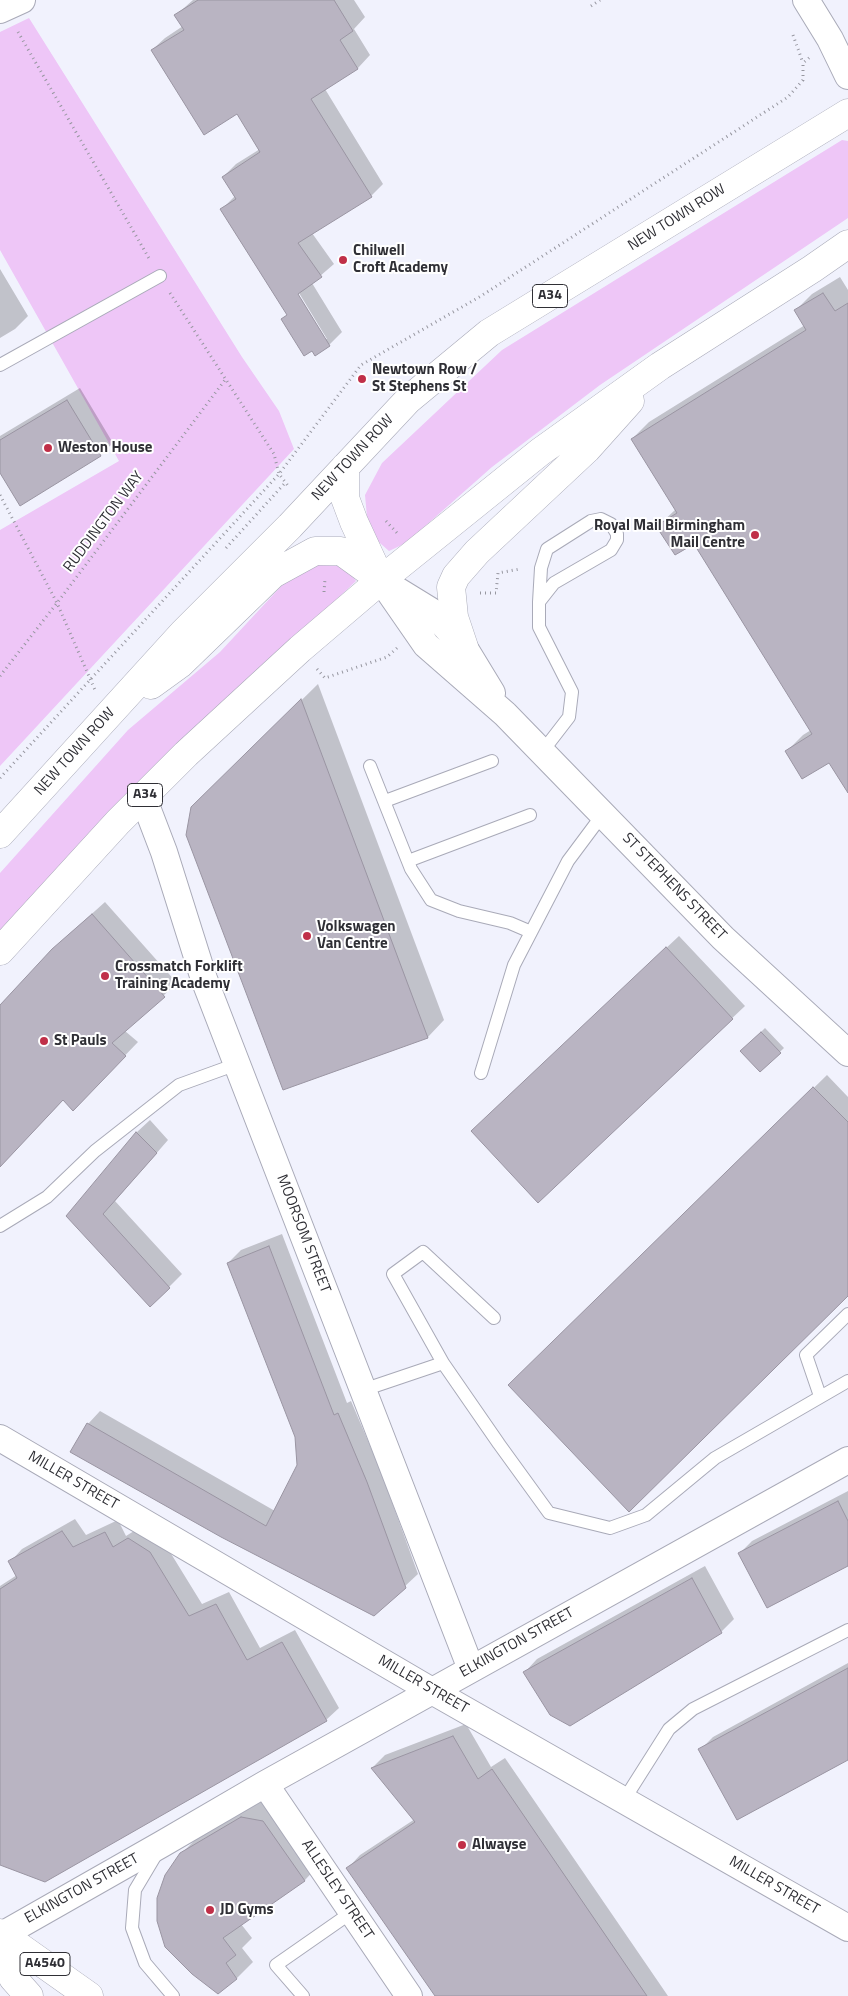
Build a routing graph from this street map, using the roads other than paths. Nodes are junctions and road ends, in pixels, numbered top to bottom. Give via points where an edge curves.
1 (806, 0) edge
2 (848, 76) edge
3 (848, 113) edge
4 (848, 244) edge
5 (160, 276) road end
6 (0, 365) edge
7 (660, 366) junction
8 (345, 467) junction
9 (381, 580) junction
10 (539, 602) junction
11 (464, 647) junction
12 (505, 714) junction
13 (107, 717) junction
14 (542, 752) junction
15 (492, 761) dead end
16 (370, 766) dead end
17 (143, 796) junction
18 (384, 801) junction
19 (603, 814) junction
20 (530, 815) dead end
21 (0, 834) edge
22 (408, 861) junction
23 (531, 932) junction
24 (0, 951) edge
25 (846, 1046) edge
26 (237, 1064) junction
27 (481, 1073) dead end
28 (0, 1226) edge
29 (848, 1314) edge
30 (494, 1318) dead end
31 (443, 1363) junction
32 (848, 1380) edge
33 (363, 1390) junction
34 (820, 1396) junction
35 (0, 1438) edge
36 (848, 1460) edge
37 (848, 1630) edge
38 (471, 1669) junction
39 (432, 1691) junction
40 (264, 1784) junction
41 (624, 1800) junction
42 (162, 1844) junction
43 (352, 1912) junction
44 (848, 1928) edge
45 (1, 1934) edge
46 (29, 1996) edge
47 (89, 1996) edge
48 (173, 1996) edge
49 (304, 1996) edge
50 (409, 1996) edge

1 - 2 street
3 - 8 highway, NEW TOWN ROW / A34 via 489,333 408,400
4 - 7 highway, A34
5 - 6 lane
7 - 9 highway, A34 via 540,452
7 - 11 highway via 587,449 476,552 456,576 451,587 454,617
8 - 9 highway via 345,498
8 - 13 highway, NEW TOWN ROW / A34 via 183,633
9 - 11 street, ST STEPHENS STREET via 431,611
9 - 12 street, ST STEPHENS STREET via 426,645
9 - 13 highway via 340,551 316,551 274,574 180,664
9 - 17 highway, A34 via 300,649
10 - 10 lane via 541,568 547,549 591,521 602,519 611,524 617,540 612,550 554,583
10 - 14 lane via 539,627 572,692 569,717
11 - 12 street, ST STEPHENS STREET
12 - 14 street, ST STEPHENS STREET
13 - 21 highway, NEW TOWN ROW / A34
14 - 19 street, ST STEPHENS STREET
15 - 18 lane
16 - 18 lane
17 - 24 highway, A34
17 - 26 street, MOORSOM STREET via 204,978
18 - 22 lane
19 - 23 lane via 568,861
19 - 25 street, ST STEPHENS STREET via 723,938
20 - 22 lane
22 - 23 lane via 431,900
23 - 27 lane via 514,965
26 - 28 lane via 180,1085 96,1151 47,1197
26 - 33 street, MOORSOM STREET
29 - 34 lane via 806,1355
30 - 31 lane via 423,1252 393,1274
31 - 33 lane
31 - 34 lane via 549,1513 610,1528 646,1515 715,1458
32 - 34 lane
33 - 38 street, MOORSOM STREET
35 - 39 street, MILLER STREET
36 - 38 street, ELKINGTON STREET
37 - 41 lane via 693,1709 669,1729
38 - 39 street, ELKINGTON STREET
39 - 40 street, ELKINGTON STREET
39 - 41 street, MILLER STREET
40 - 42 street, ELKINGTON STREET
40 - 43 street, ALLESLEY STREET
41 - 44 street, MILLER STREET
42 - 45 street, ELKINGTON STREET
42 - 48 lane, ELKINGTON STREET via 135,1890 132,1928 145,1963
43 - 49 lane via 276,1965
43 - 50 street, ALLESLEY STREET
45 - 46 highway via 4,1958 13,1978
45 - 47 highway, A4540

